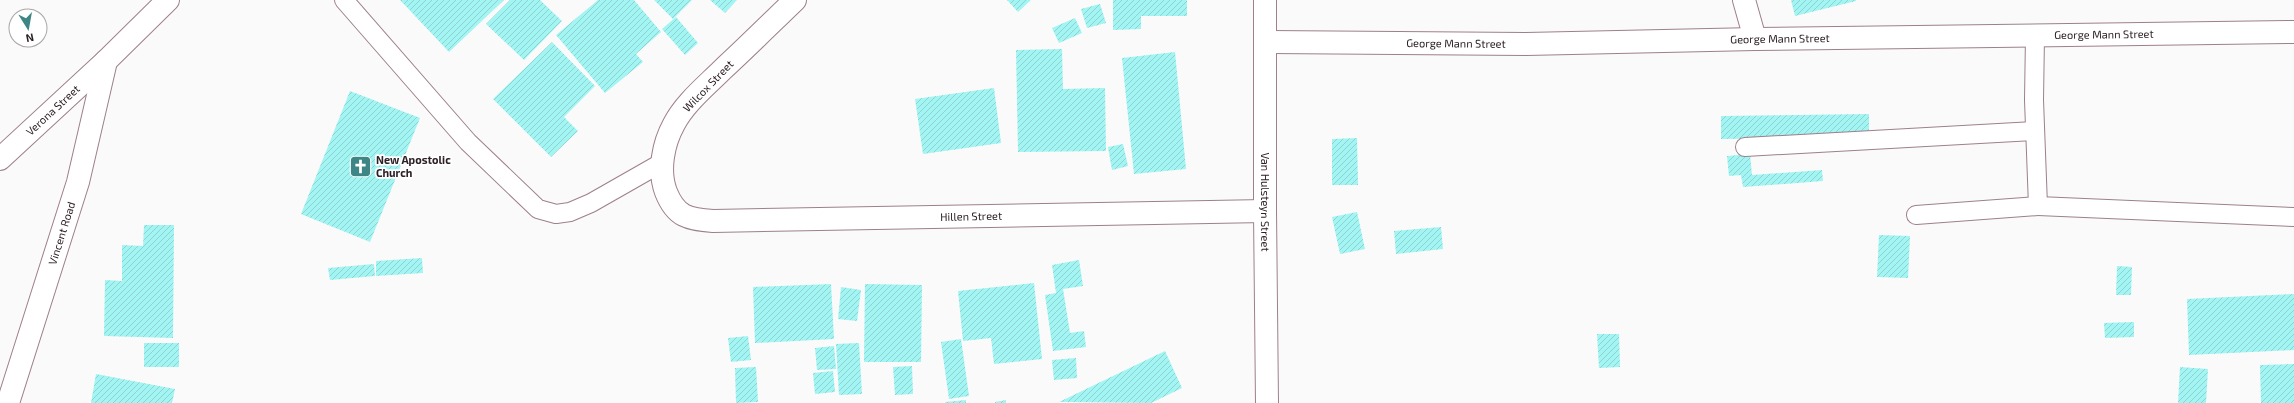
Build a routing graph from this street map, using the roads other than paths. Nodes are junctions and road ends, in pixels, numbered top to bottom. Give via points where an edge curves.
1 (168, 0) edge
2 (344, 0) edge
3 (795, 0) edge
4 (1266, 0) edge
5 (1744, 0) edge
6 (2294, 32) edge
7 (2035, 36) junction
8 (1756, 39) junction
9 (1266, 42) junction
10 (106, 61) junction
11 (2035, 131) junction
12 (1745, 147) dead end
13 (0, 159) edge
14 (663, 162) junction
15 (2038, 206) junction
16 (1265, 211) junction
17 (679, 214) joint
18 (1916, 215) dead end
19 (2294, 216) edge
20 (8, 403) edge
21 (1267, 403) edge

1 - 10 street, Verona Street
2 - 14 lane via 468,142 538,210 556,214 570,212 591,203
3 - 14 street, Wilcox Street via 686,106 674,124
4 - 9 street, Van Hulsteyn Street
5 - 8 street
6 - 7 street, George Mann Street
7 - 8 street, George Mann Street
7 - 11 lane
8 - 9 street, George Mann Street via 1526,44
9 - 16 street, Van Hulsteyn Street
10 - 13 street, Verona Street
10 - 20 street, Vincent Road via 78,182
11 - 12 lane
11 - 15 lane
14 - 17 street, Wilcox Street via 662,182
15 - 18 lane
15 - 19 lane
16 - 17 street, Hillen Street via 713,221 695,220
16 - 21 street, Van Hulsteyn Street

